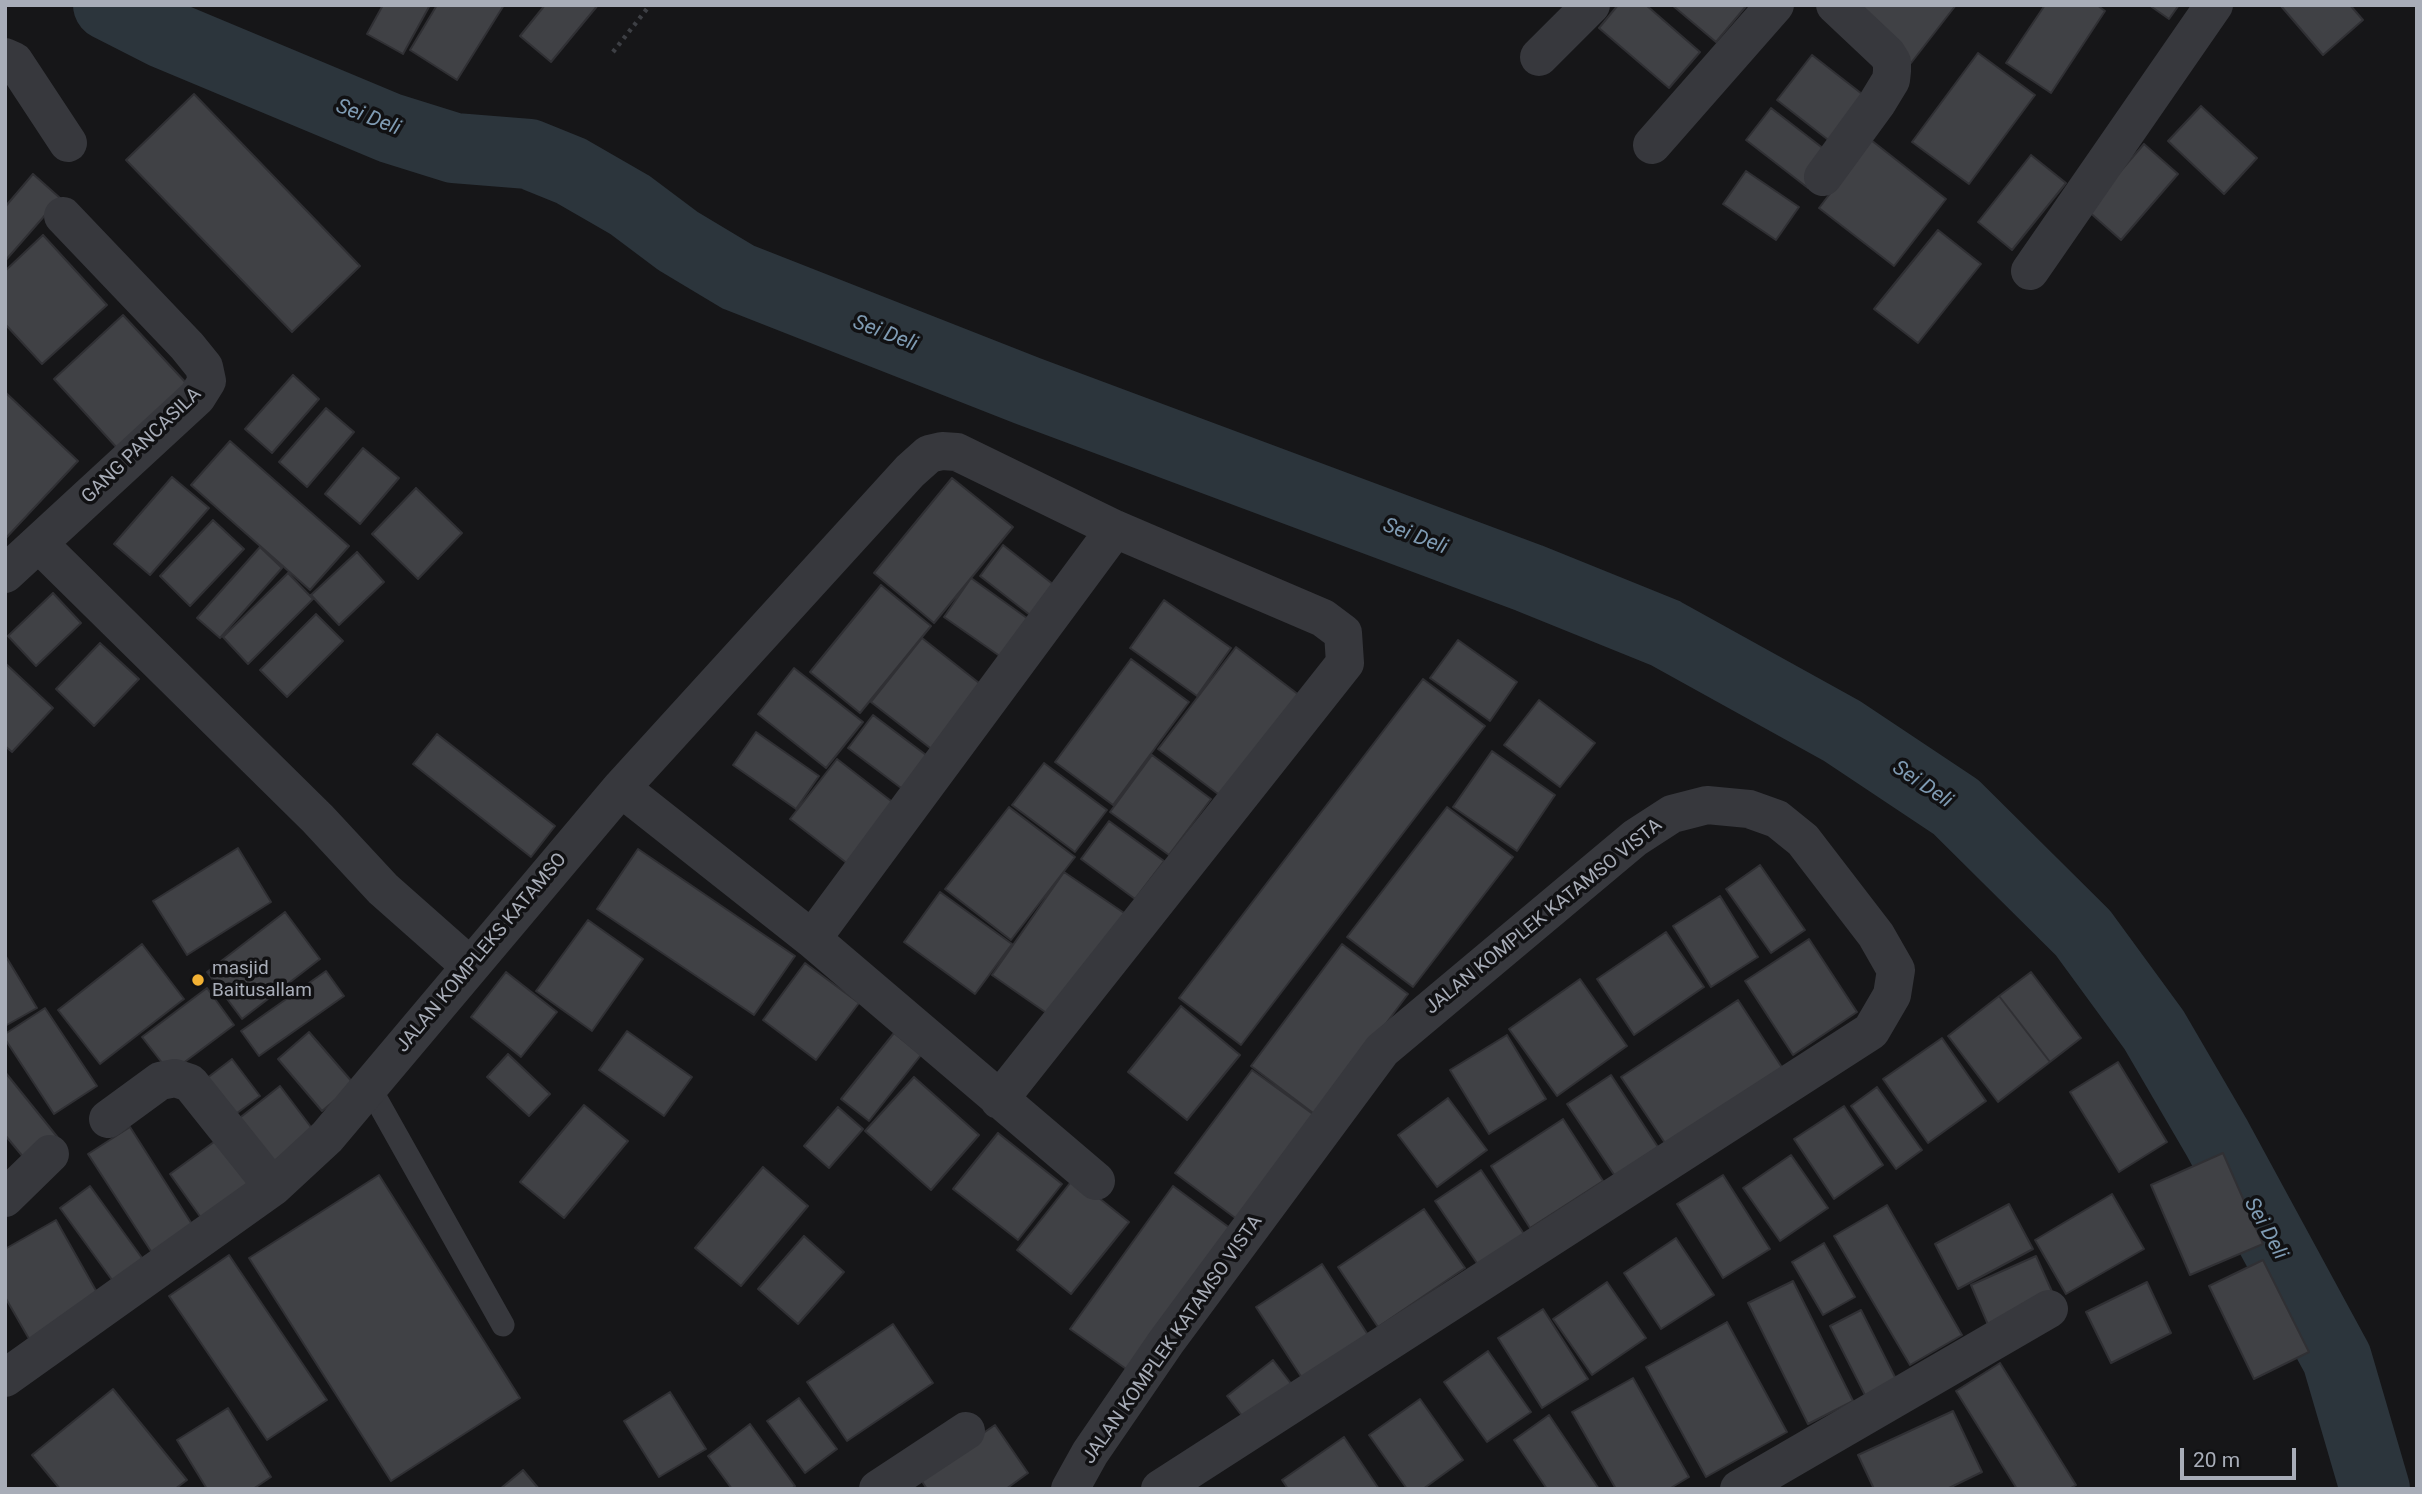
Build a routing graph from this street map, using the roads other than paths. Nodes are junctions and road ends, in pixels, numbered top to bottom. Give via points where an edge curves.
1 (1591, 5) edge
2 (1775, 5) edge
3 (1835, 5) edge
4 (2214, 5) edge
5 (5, 57) edge
6 (1539, 57) dead end
7 (68, 143) dead end
8 (1652, 145) dead end
9 (1823, 177) dead end
10 (63, 216) dead end
11 (2031, 271) dead end
12 (1115, 529) junction
13 (39, 544) junction
14 (5, 574) edge
15 (621, 788) junction
16 (812, 939) junction
17 (470, 966) junction
18 (370, 1088) junction
19 (999, 1100) junction
20 (108, 1119) dead end
21 (50, 1154) dead end
22 (1096, 1181) dead end
23 (273, 1187) junction
24 (5, 1198) edge
25 (2049, 1309) dead end
26 (503, 1325) dead end
27 (5, 1378) edge
28 (966, 1431) dead end
29 (878, 1489) edge
30 (1070, 1489) edge
31 (1160, 1489) edge
32 (1739, 1489) edge

1 - 6 street
2 - 8 street
3 - 9 street via 1887,54 1892,71 1877,103
4 - 11 street
5 - 7 street via 14,61
10 - 13 street, GANG PANCASILA via 187,346 204,367 207,381 197,397
12 - 15 street, JALAN KOMPLEKS KATAMSO via 957,452 929,454
12 - 16 street
12 - 19 street, JALAN KOMPLEKS KATAMSO via 1322,618 1343,633 1345,663
13 - 14 street, GANG PANCASILA
13 - 17 street via 318,819 383,890
15 - 16 street
15 - 17 street, JALAN KOMPLEKS KATAMSO
16 - 19 street
17 - 18 street, JALAN KOMPLEKS KATAMSO
18 - 23 street, JALAN KOMPLEKS KATAMSO via 327,1137
18 - 26 lane
19 - 22 street
20 - 23 street via 160,1081 175,1078 190,1083
21 - 24 street
23 - 27 street, JALAN KOMPLEKS KATAMSO
25 - 32 street
28 - 29 street
30 - 31 street, JALAN KOMPLEK KATAMSO VISTA via 1166,1342 1382,1050 1635,838 1672,814 1707,805 1749,809 1777,819 1803,840 1876,935 1896,970 1892,995 1871,1031

